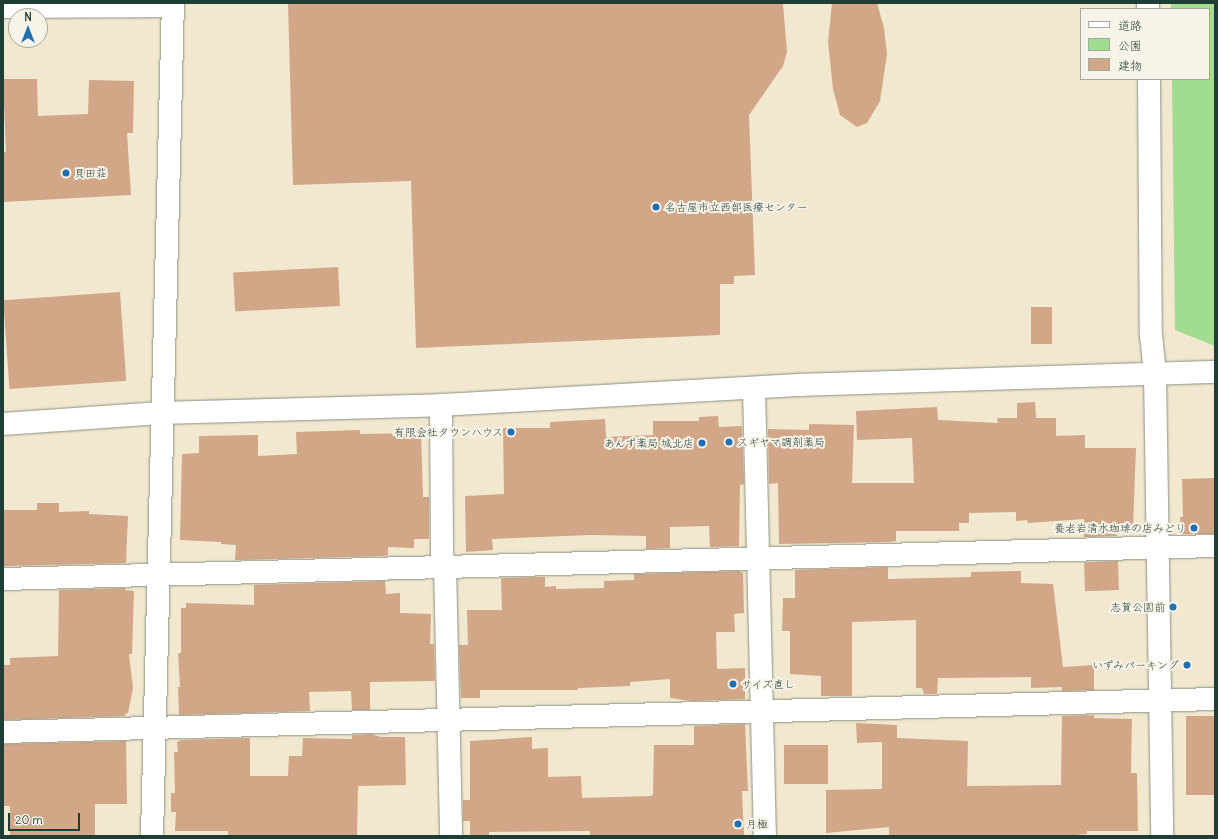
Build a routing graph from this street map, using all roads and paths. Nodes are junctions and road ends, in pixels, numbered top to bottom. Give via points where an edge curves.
1 (172, 5) edge
2 (3, 7) edge
3 (1149, 80) edge
4 (1215, 372) edge
5 (1155, 374) junction
6 (754, 389) junction
7 (441, 405) junction
8 (161, 413) junction
9 (3, 424) edge
10 (1215, 546) edge
11 (1157, 548) junction
12 (758, 559) junction
13 (445, 566) junction
14 (158, 575) junction
15 (3, 579) edge
16 (1215, 699) edge
17 (1161, 701) junction
18 (762, 711) junction
19 (447, 719) junction
20 (153, 729) junction
21 (3, 732) edge
22 (152, 836) edge
23 (451, 836) edge
24 (765, 836) edge
25 (1162, 836) edge

1 - 2 street
1 - 8 street
3 - 5 street via 1151,335
4 - 5 street
5 - 6 street
5 - 11 street
6 - 7 street
6 - 12 street
7 - 8 street
7 - 13 street via 442,554
8 - 9 street
8 - 14 street
10 - 11 street
11 - 12 street
11 - 17 street
12 - 13 street
12 - 18 street
13 - 14 street
13 - 19 street
14 - 15 street
14 - 20 street
16 - 17 street
17 - 18 street
17 - 25 street
18 - 19 street
18 - 24 street
19 - 20 street
19 - 23 street
20 - 21 street
20 - 22 street

